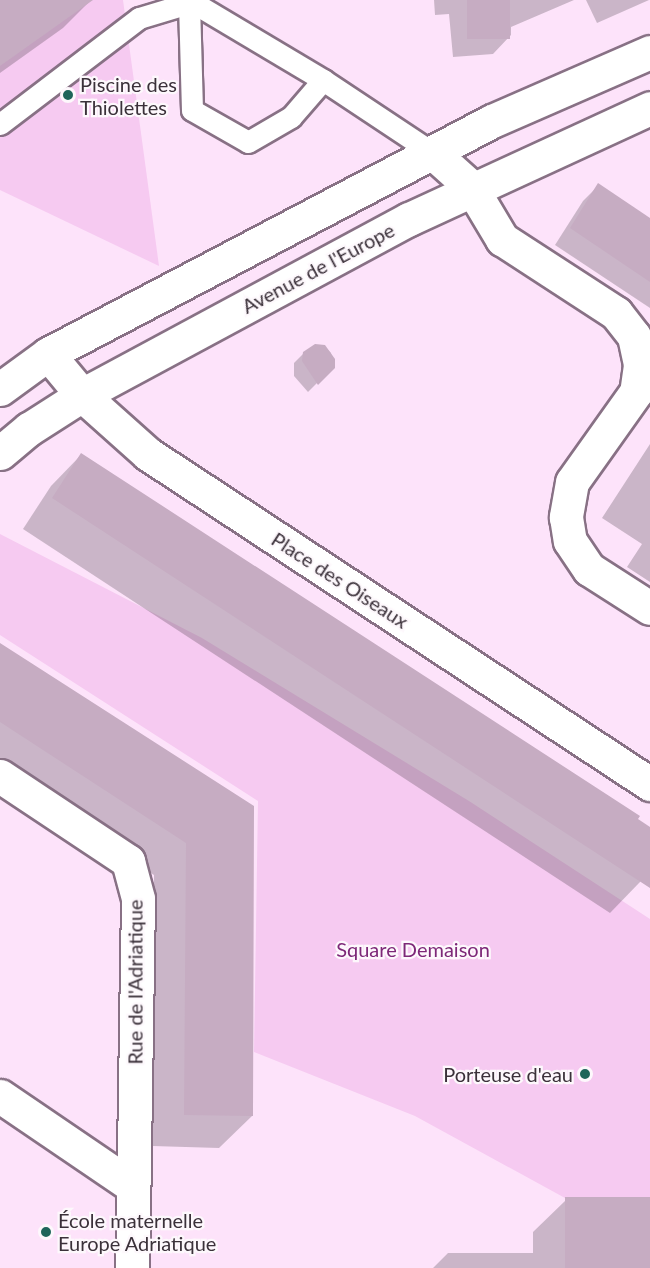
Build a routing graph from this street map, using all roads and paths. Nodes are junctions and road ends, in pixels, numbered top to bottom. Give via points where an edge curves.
1 (189, 1) edge
2 (650, 52) edge
3 (323, 80) junction
4 (650, 108) edge
5 (0, 124) edge
6 (433, 153) junction
7 (471, 187) junction
8 (48, 354) junction
9 (7, 376) edge
10 (82, 395) junction
11 (0, 453) edge
12 (650, 608) edge
13 (0, 776) edge
14 (650, 784) edge
15 (0, 1096) edge
16 (131, 1185) junction
17 (132, 1268) edge

1 - 3 lane
1 - 3 lane via 192,110 248,142 291,117
1 - 5 lane via 139,18
2 - 6 street via 492,121
3 - 6 lane
4 - 7 street, Avenue de l'Europe
6 - 7 street
6 - 8 street
7 - 10 street, Avenue de l'Europe
7 - 12 street via 502,239 616,313 634,336 640,365 636,392 572,482 566,517 570,541 589,569
8 - 9 street
8 - 10 street, Place des Oiseaux
10 - 11 street, Avenue de l'Europe
10 - 14 street, Place des Oiseaux via 148,454
13 - 16 street, Rue de l'Adriatique via 128,861 138,899
15 - 16 street
16 - 17 street, Rue de l'Adriatique

